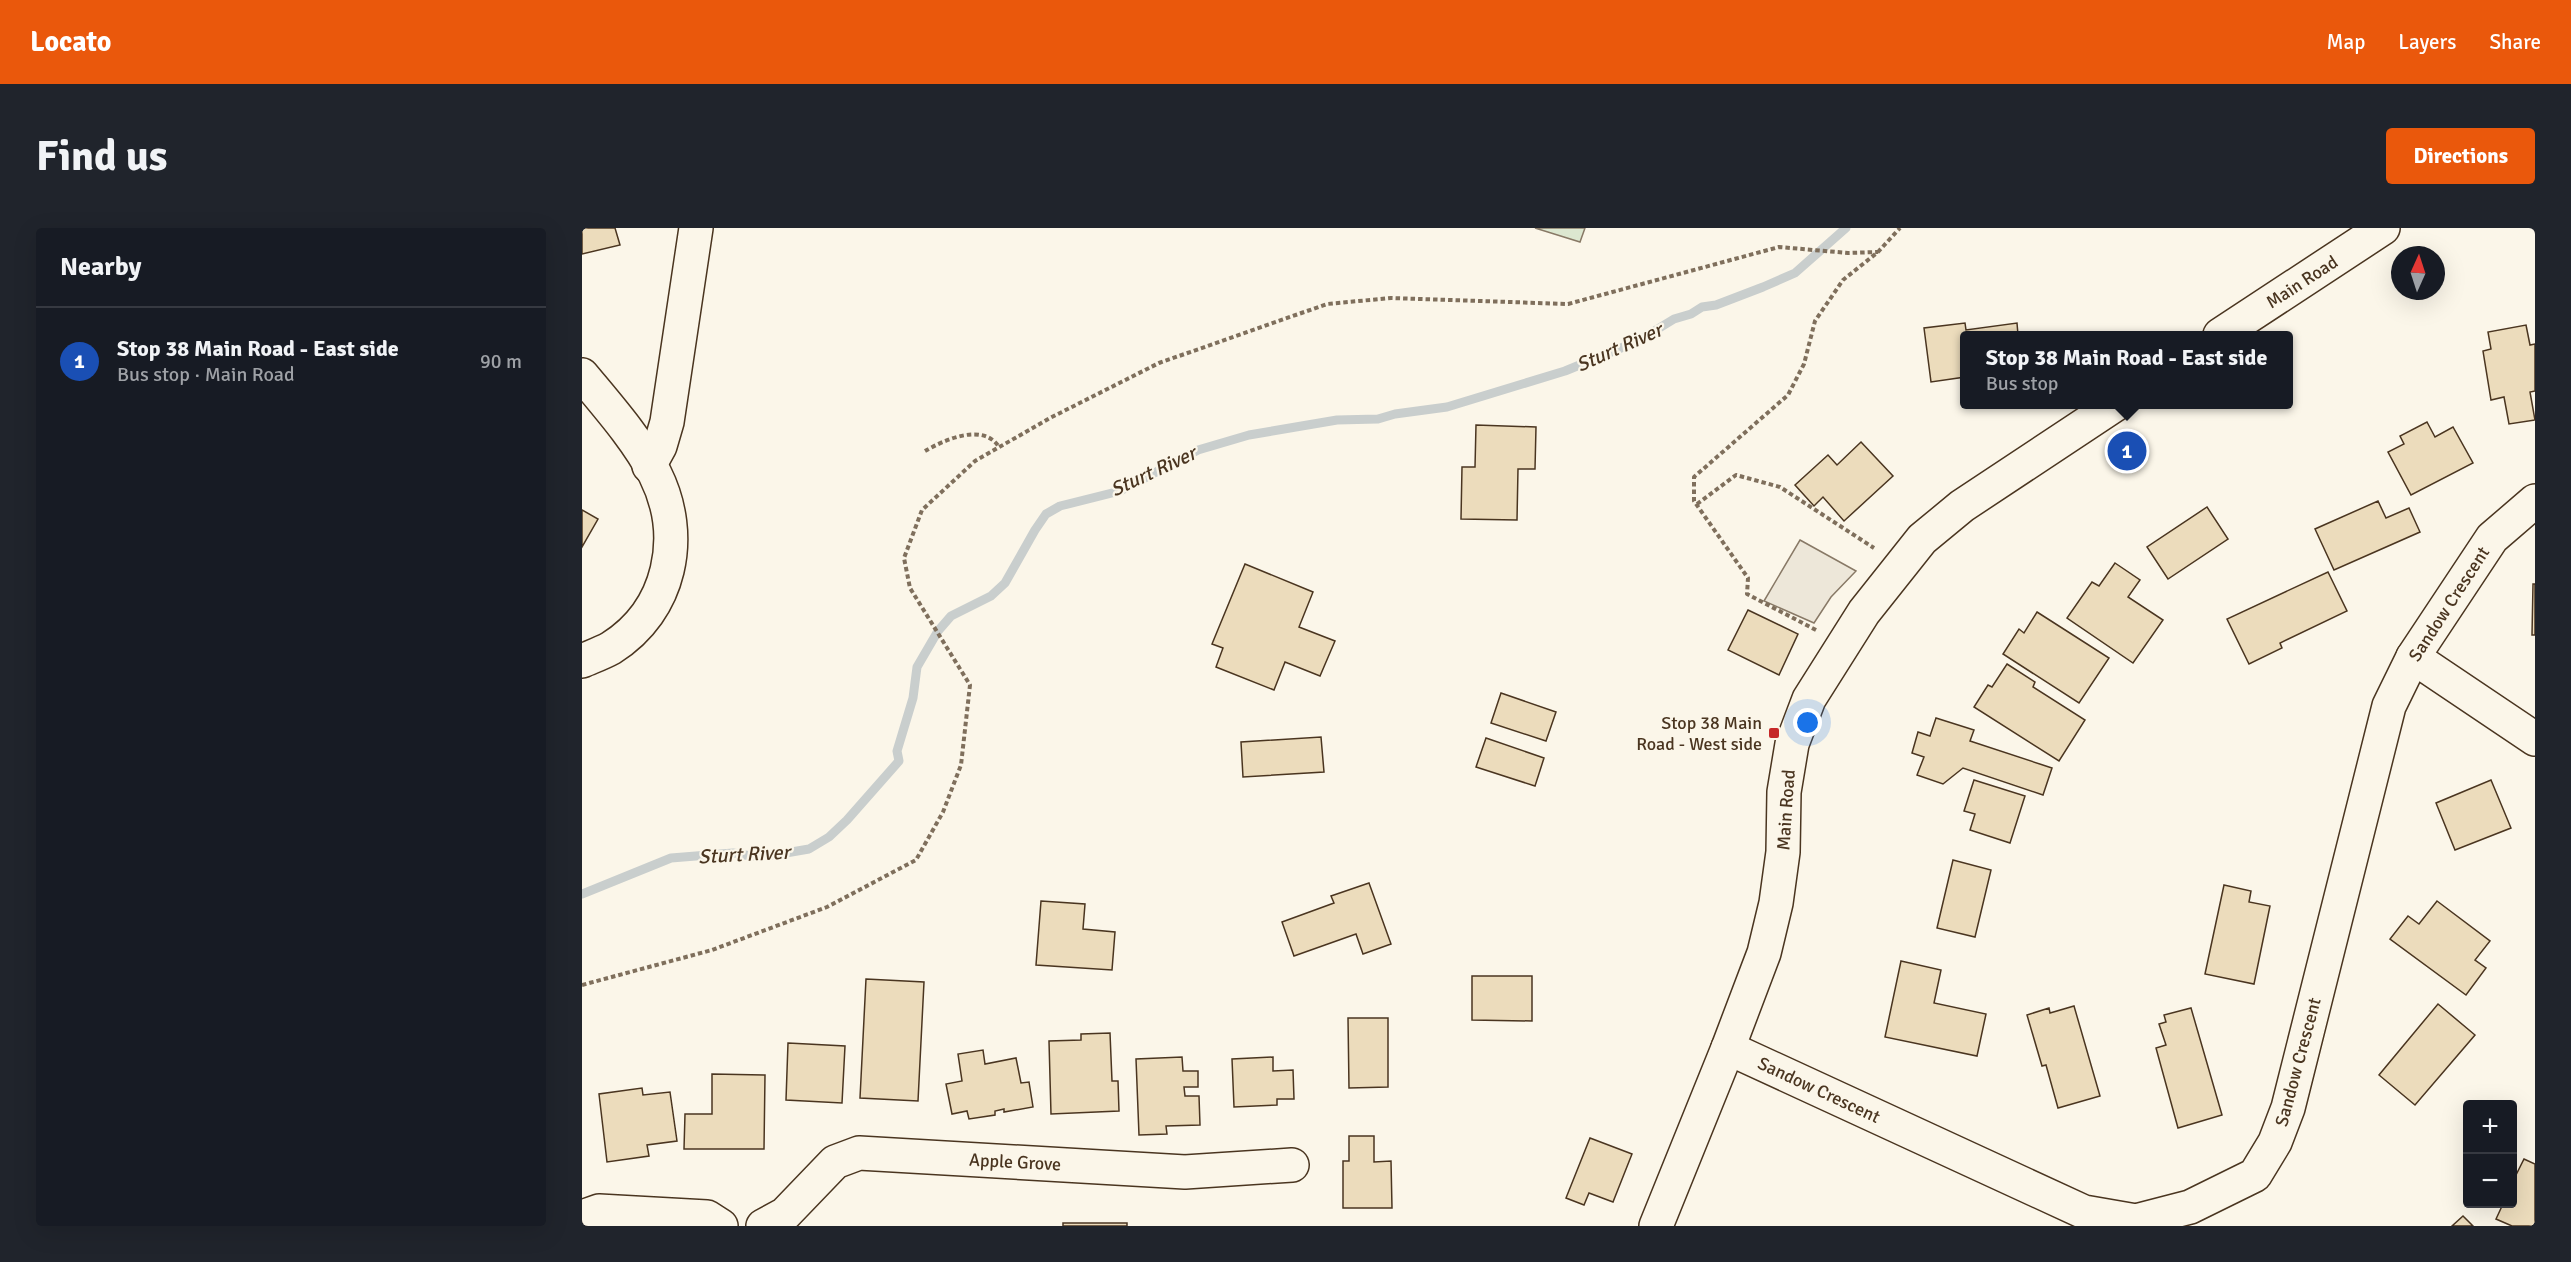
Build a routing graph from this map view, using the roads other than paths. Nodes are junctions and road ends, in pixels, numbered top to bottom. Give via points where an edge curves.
1 (696, 228) edge
2 (2383, 228) edge
3 (2228, 331) edge
4 (582, 375) edge
5 (2110, 409) edge
6 (650, 466) junction
7 (2535, 501) edge
8 (2413, 657) junction
9 (582, 661) edge
10 (2535, 739) edge
11 (1728, 1048) junction
12 (1292, 1165) dead end
13 (582, 1217) edge
14 (721, 1226) edge
15 (763, 1226) edge
16 (1656, 1226) edge

1 - 6 street via 667,422
2 - 3 street, Main Road
4 - 6 street via 615,414
5 - 11 street, Main Road via 1962,506 1922,539 1864,612 1809,699 1792,744 1784,792 1783,852 1776,903 1764,953
6 - 9 street via 667,506 672,550 666,581 644,619 611,648
7 - 8 street, Sandow Crescent via 2492,538
8 - 10 street
8 - 11 street, Sandow Crescent via 2389,705 2288,1108 2275,1142 2254,1175 2190,1207 2136,1221 2084,1212
11 - 16 street, Main Road
12 - 15 street, Apple Grove via 1185,1172 859,1154 835,1162 785,1214
13 - 14 street via 598,1211 707,1217

